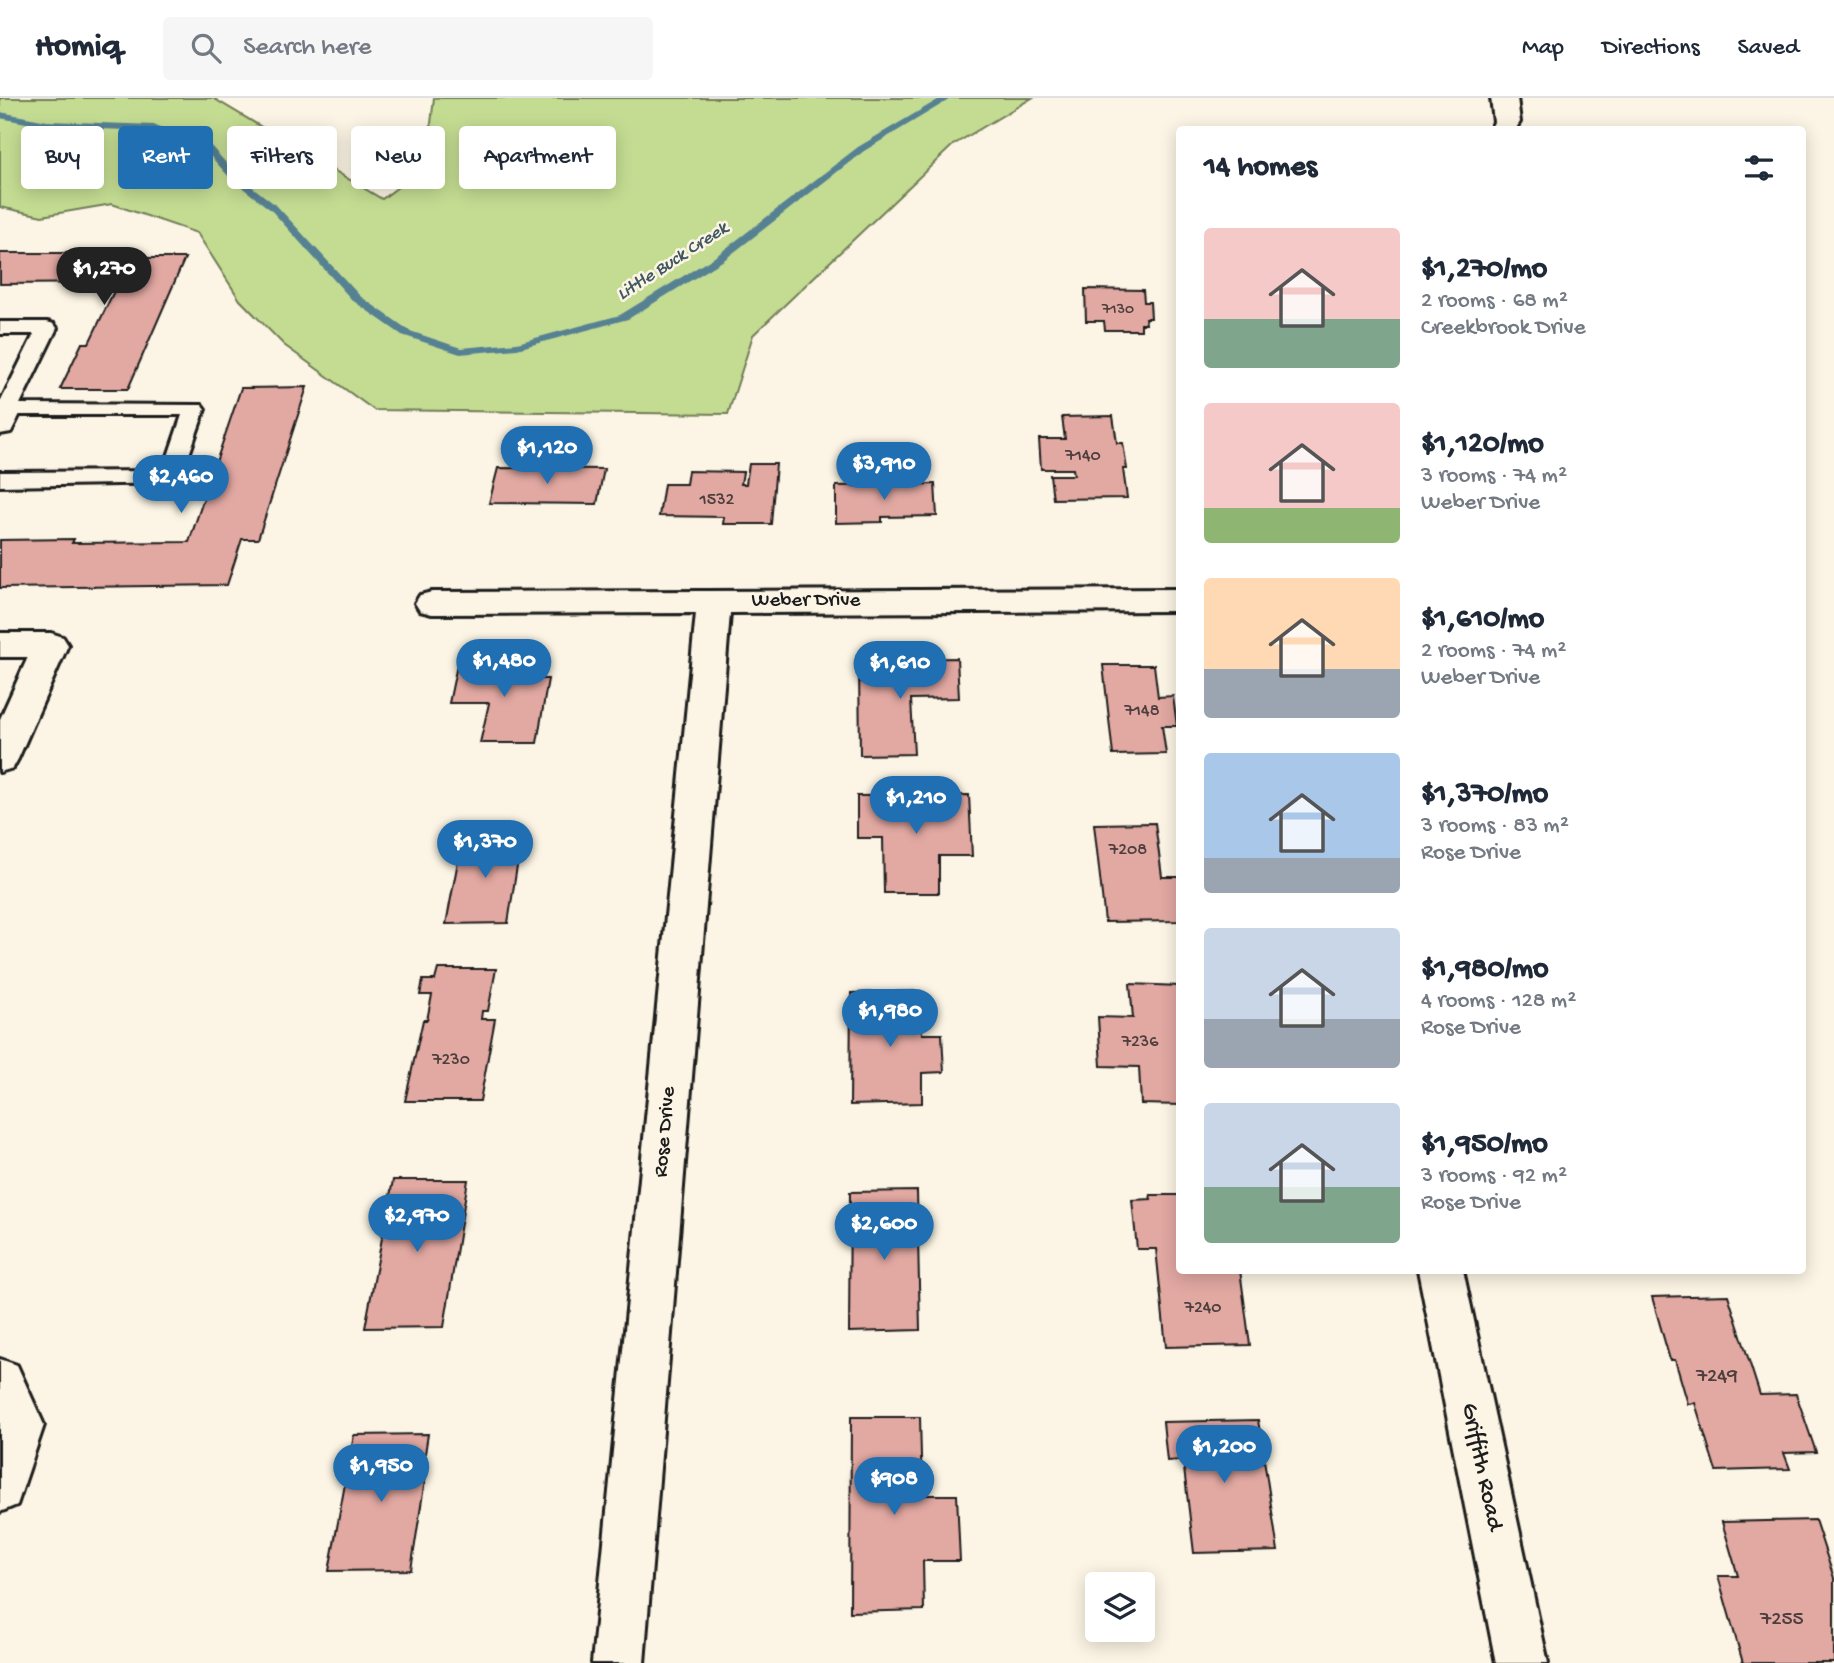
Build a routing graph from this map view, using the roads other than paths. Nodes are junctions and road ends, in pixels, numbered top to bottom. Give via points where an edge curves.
1 (1504, 98) edge
2 (1504, 126) edge
3 (0, 328) edge
4 (2, 415) edge
5 (0, 480) edge
6 (1176, 600) edge
7 (714, 602) junction
8 (432, 603) dead end
9 (0, 645) edge
10 (2, 752) edge
11 (1441, 1274) edge
12 (0, 1381) edge
13 (0, 1488) edge
14 (618, 1663) edge
15 (1522, 1663) edge

1 - 2 street
3 - 4 lane via 47,328
4 - 5 lane via 195,409 171,478
6 - 7 street, Weber Drive
7 - 8 street, Weber Drive
7 - 14 street, Rose Drive
9 - 10 street via 51,645
11 - 15 street, Griffith Road
12 - 13 street via 20,1424

